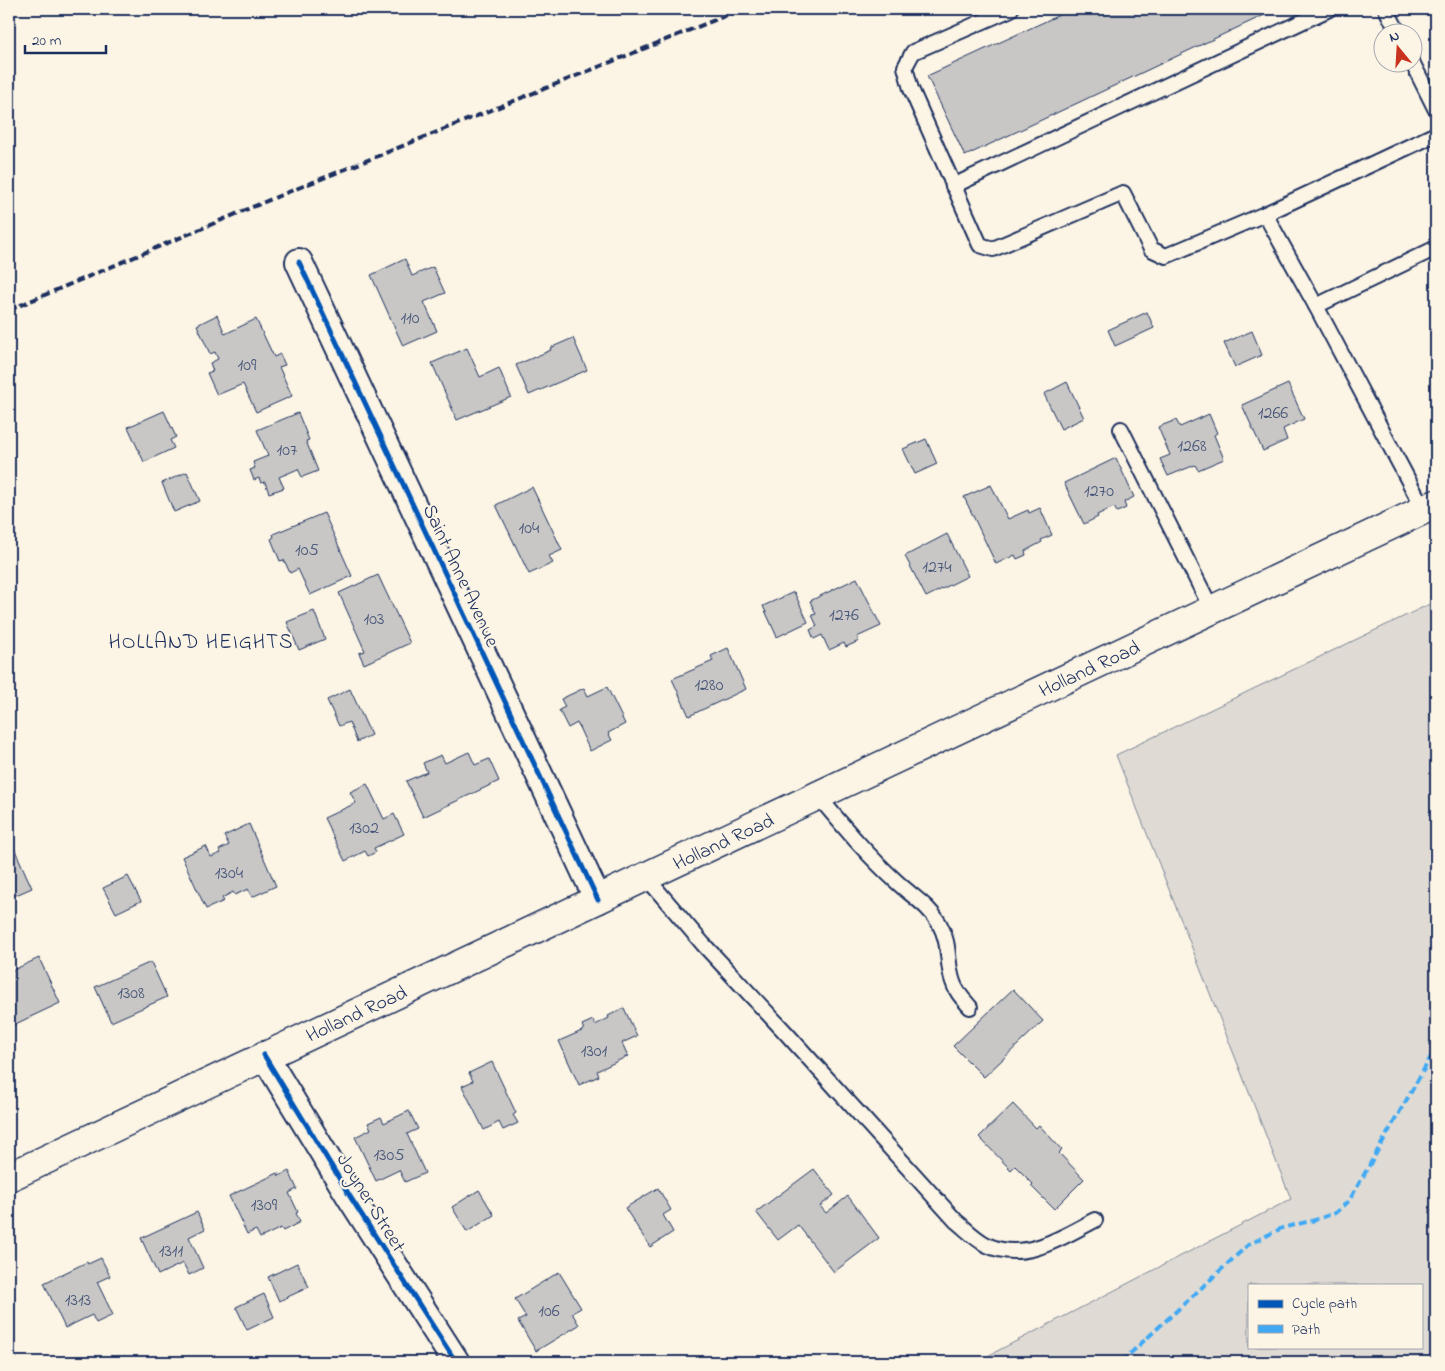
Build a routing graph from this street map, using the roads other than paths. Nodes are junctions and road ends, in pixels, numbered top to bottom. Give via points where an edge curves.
1 (1010, 9) edge
2 (1329, 9) edge
3 (1386, 9) edge
4 (1393, 22) edge
5 (1417, 72) edge
6 (1436, 110) edge
7 (1436, 134) edge
8 (953, 186) junction
9 (1265, 214) junction
10 (1436, 248) edge
11 (299, 262) dead end
12 (1316, 306) junction
13 (1121, 429) dead end
14 (1430, 507) edge
15 (1212, 610) junction
16 (818, 796) junction
17 (646, 877) junction
18 (598, 900) junction
19 (970, 1007) dead end
20 (264, 1056) junction
21 (9, 1177) edge
22 (1096, 1220) dead end
23 (456, 1362) edge

1 - 8 lane via 913,52 905,67 911,89
2 - 8 lane
3 - 4 lane
5 - 6 lane
7 - 9 lane
8 - 9 lane via 980,245 993,249 1123,193 1151,249 1166,256
9 - 12 lane
10 - 12 lane
11 - 18 street, Saint Anne Avenue
12 - 14 lane
13 - 15 lane
14 - 15 main road, Holland Road
15 - 16 main road, Holland Road
16 - 17 main road, Holland Road
16 - 19 lane via 939,923 948,944 952,981 960,997
17 - 18 main road, Holland Road
17 - 22 lane via 703,944 973,1236 986,1245 1006,1251 1026,1251 1060,1239
18 - 20 main road, Holland Road
20 - 21 main road, Holland Road
20 - 23 street, Joyner Street

